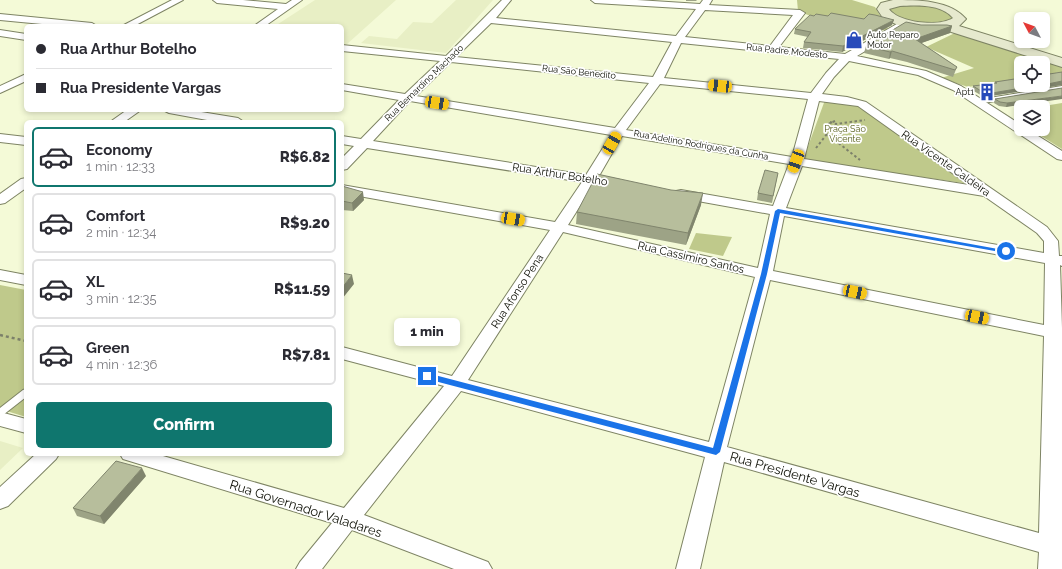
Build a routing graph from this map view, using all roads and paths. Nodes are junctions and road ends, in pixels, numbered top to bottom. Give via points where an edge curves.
1 (179, 0) edge
2 (217, 0) edge
3 (298, 0) edge
4 (507, 0) edge
5 (595, 0) edge
6 (895, 2) edge
7 (938, 2) edge
8 (705, 3) edge
9 (286, 7) junction
10 (0, 17) edge
11 (489, 20) junction
12 (905, 23) junction
13 (0, 24) edge
14 (72, 24) edge
15 (131, 24) edge
16 (262, 24) edge
17 (952, 24) junction
18 (24, 28) edge
19 (0, 33) edge
20 (24, 37) edge
21 (678, 40) junction
22 (347, 49) edge
23 (772, 50) junction
24 (847, 57) junction
25 (1062, 57) edge
26 (449, 58) junction
27 (1062, 63) edge
28 (24, 78) edge
29 (656, 80) junction
30 (6, 83) edge
31 (24, 87) edge
32 (344, 87) edge
33 (1062, 88) edge
34 (0, 90) edge
35 (815, 96) junction
36 (407, 98) junction
37 (977, 102) junction
38 (131, 112) edge
39 (180, 112) edge
40 (119, 120) edge
41 (226, 120) edge
42 (835, 121) dead end
43 (619, 131) junction
44 (0, 138) edge
45 (344, 140) edge
46 (24, 141) edge
47 (362, 144) junction
48 (1062, 156) edge
49 (796, 161) junction
50 (862, 162) dead end
51 (344, 164) edge
52 (591, 178) junction
53 (24, 183) edge
54 (630, 185) edge
55 (344, 189) edge
56 (669, 192) edge
57 (988, 192) junction
58 (0, 200) edge
59 (778, 211) junction
60 (559, 227) junction
61 (1057, 260) edge
62 (764, 274) junction
63 (0, 275) edge
64 (24, 280) edge
65 (0, 334) edge
66 (1057, 334) edge
67 (24, 340) edge
68 (344, 354) edge
69 (456, 384) junction
70 (24, 394) edge
71 (0, 413) edge
72 (0, 419) edge
73 (24, 425) edge
74 (716, 452) junction
75 (47, 456) edge
76 (157, 457) edge
77 (0, 500) edge
78 (349, 519) junction
79 (1056, 547) edge
80 (308, 569) edge
81 (480, 569) edge
82 (688, 569) edge
83 (1050, 569) edge

1 - 15 street
2 - 9 street
3 - 9 street
4 - 11 street, Rua Bernardino Machado
5 - 8 street
6 - 7 main road
6 - 12 main road via 883,9 884,12
7 - 17 main road via 958,15 960,19
8 - 21 street, Rua Afonso Pena
8 - 23 street via 800,13
9 - 16 street
10 - 14 street
11 - 21 street, Rua Padre Modesto
11 - 26 street, Rua Bernardino Machado
12 - 17 main road via 927,26
12 - 24 street
13 - 18 street
17 - 25 main road
17 - 27 main road
19 - 20 street
21 - 23 street, Rua Padre Modesto
21 - 29 street, Rua Afonso Pena
22 - 26 street, Rua São Benedito
23 - 24 street, Rua Padre Modesto
24 - 35 street
24 - 37 street, Rua Padre Modesto via 922,73 957,88
26 - 29 street, Rua São Benedito
26 - 36 street, Rua Bernardino Machado
28 - 30 street
29 - 35 street, Rua São Benedito
29 - 43 street, Rua Afonso Pena
30 - 31 street
30 - 34 street
32 - 36 street, Rua Adelino Rodrigues da Cunha
33 - 37 lane
35 - 49 street
35 - 57 street, Rua Vicente Caldeira via 862,104
36 - 43 street, Rua Adelino Rodrigues da Cunha
36 - 47 street, Rua Bernardino Machado
37 - 48 street, Rua Padre Modesto
38 - 40 street
39 - 41 street
42 - 50 path via 824,128 827,134
43 - 49 street, Rua Adelino Rodrigues da Cunha
43 - 52 street, Rua Afonso Pena
44 - 46 street
45 - 47 street, Rua Arthur Botelho
47 - 51 street, Rua Bernardino Machado
47 - 52 street, Rua Arthur Botelho
49 - 57 street, Rua Adelino Rodrigues da Cunha
49 - 59 street
52 - 54 street, Rua Arthur Botelho
52 - 60 street, Rua Afonso Pena
53 - 58 street
55 - 60 street, Rua Cassimiro Santos
56 - 59 street
57 - 61 street, Rua Vicente Caldeira via 1042,230 1051,241
59 - 61 street
59 - 62 street
60 - 62 street, Rua Cassimiro Santos
60 - 69 street, Rua Afonso Pena
61 - 66 street, Rua Vicente Caldeira
62 - 66 street, Rua Cassimiro Santos
62 - 74 street
63 - 64 street
65 - 67 path
66 - 79 street, Rua Vicente Caldeira
68 - 69 street, Rua Presidente Vargas
69 - 74 street, Rua Presidente Vargas
69 - 78 street, Rua Afonso Pena
70 - 71 lane
72 - 73 street
74 - 79 street, Rua Presidente Vargas
74 - 82 street
75 - 77 street
76 - 78 street, Rua Governador Valadares
78 - 80 street, Rua Afonso Pena
78 - 81 street, Rua Governador Valadares
79 - 83 street, Rua Vicente Caldeira

